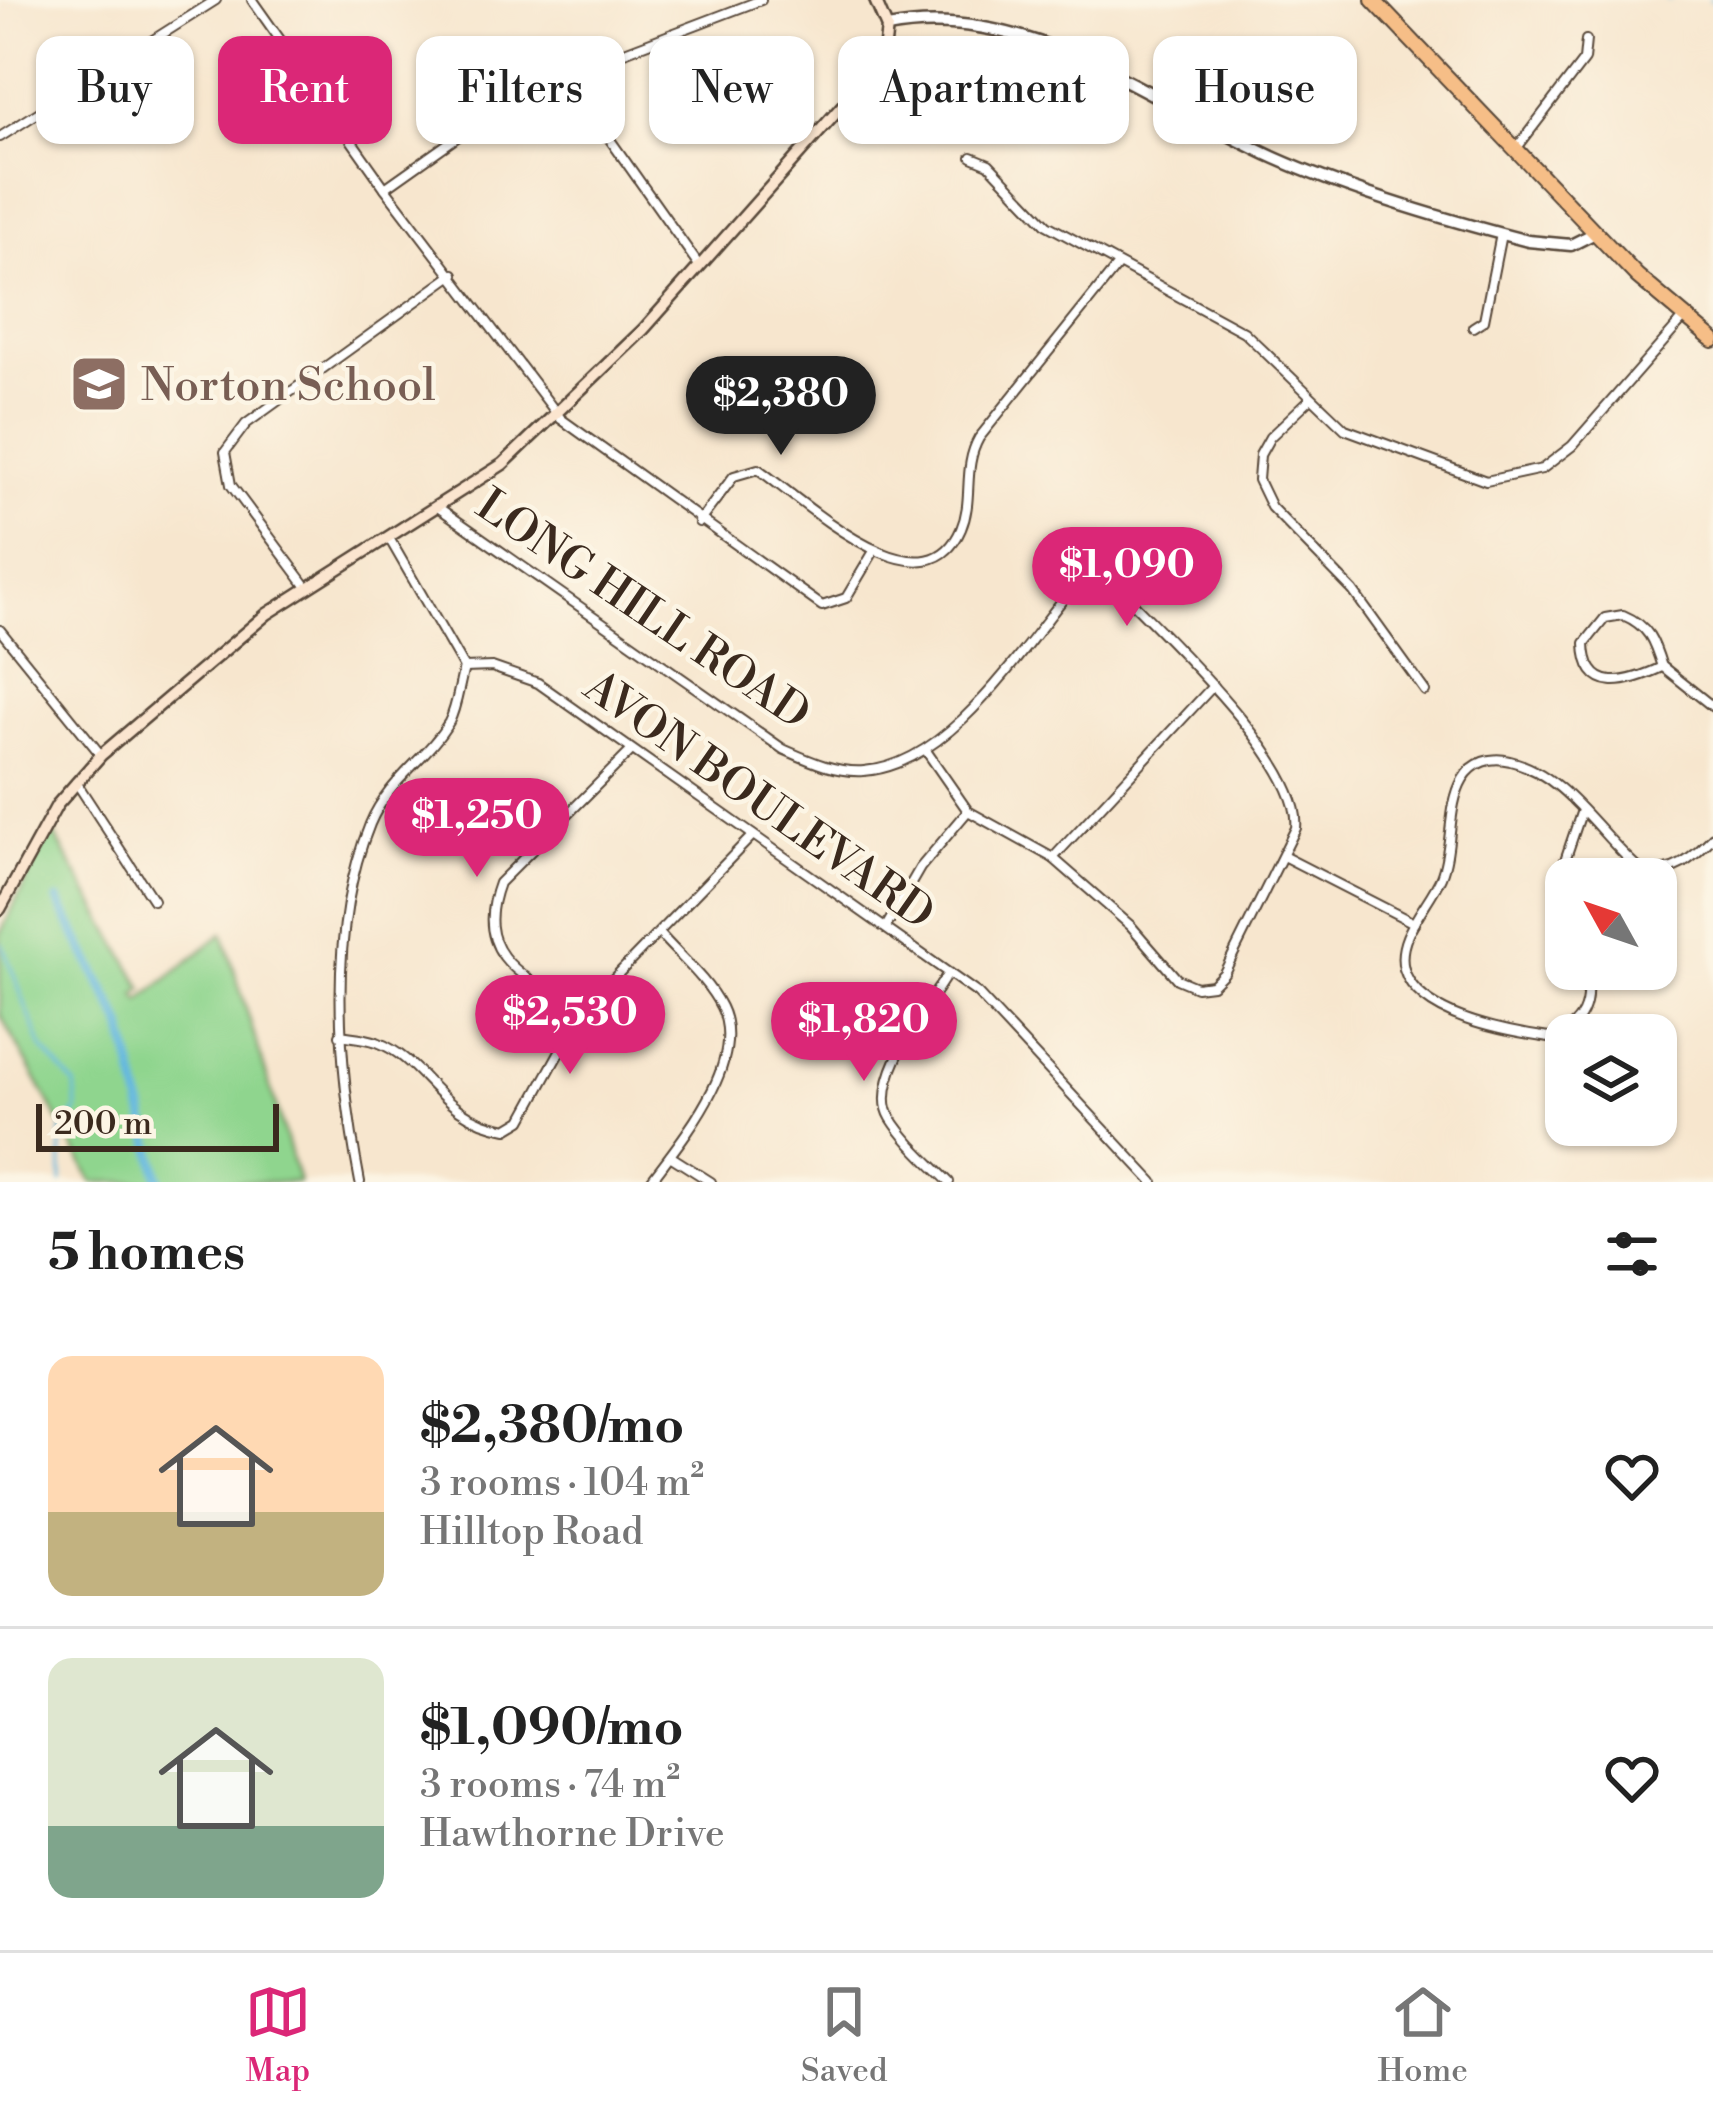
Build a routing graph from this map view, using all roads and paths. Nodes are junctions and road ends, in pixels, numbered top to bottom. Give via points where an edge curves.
1 (216, 0) edge
2 (252, 0) edge
3 (761, 0) edge
4 (875, 0) edge
5 (1373, 0) edge
6 (887, 28) junction
7 (1586, 40) dead end
8 (625, 51) edge
9 (0, 137) edge
10 (444, 144) edge
11 (613, 144) edge
12 (1516, 150) junction
13 (972, 157) dead end
14 (385, 188) junction
15 (1595, 233) junction
16 (1501, 234) junction
17 (698, 264) junction
18 (1118, 265) junction
19 (454, 274) junction
20 (1685, 317) junction
21 (1473, 327) dead end
22 (1713, 340) edge
23 (1309, 400) junction
24 (558, 412) junction
25 (439, 508) junction
26 (699, 522) junction
27 (389, 538) junction
28 (874, 551) junction
29 (307, 587) junction
30 (0, 630) edge
31 (1662, 667) junction
32 (464, 668) junction
33 (1213, 686) junction
34 (1425, 691) dead end
35 (1713, 707) edge
36 (631, 751) junction
37 (927, 752) junction
38 (101, 754) junction
39 (75, 781) junction
40 (1582, 810) junction
41 (968, 811) junction
42 (753, 835) junction
43 (1713, 837) edge
44 (1283, 856) junction
45 (1053, 858) junction
46 (1566, 858) edge
47 (153, 900) dead end
48 (0, 909) edge
49 (1414, 923) junction
50 (886, 927) junction
51 (660, 934) junction
52 (948, 973) junction
53 (1585, 990) edge
54 (582, 1011) junction
55 (340, 1035) junction
56 (670, 1156) junction
57 (360, 1182) edge
58 (650, 1182) edge
59 (711, 1182) edge
60 (949, 1182) edge
61 (1153, 1182) edge

1 - 9 street
2 - 14 street
3 - 8 street
4 - 6 main road
5 - 12 highway
6 - 16 street via 950,16 1041,35 1277,159
6 - 17 main road via 884,60
7 - 12 street via 1584,60
10 - 14 street
11 - 17 street
12 - 15 highway
13 - 18 street via 989,164 1047,225
14 - 19 street
15 - 16 street via 1570,245
15 - 20 highway
16 - 21 street via 1484,320
17 - 24 main road
18 - 23 street via 1244,332
18 - 28 street via 979,438 950,545 923,562
19 - 24 street
19 - 29 street via 246,424 225,452 231,485
20 - 22 highway
20 - 23 street via 1572,446 1514,478 1460,475 1345,429
23 - 34 street via 1270,437 1258,480
24 - 25 main road
24 - 26 street
25 - 27 main road
25 - 37 street, LONG HILL ROAD via 783,749 863,771
26 - 28 street via 734,476 758,469
26 - 28 street via 822,606 846,598
27 - 29 main road
27 - 32 street
29 - 38 main road
30 - 38 street
31 - 31 street via 1652,636 1623,615 1605,618 1585,644 1600,681 1619,684
31 - 35 street
32 - 36 street, AVON BOULEVARD via 492,667 538,683
32 - 55 street via 451,718 370,824 345,947
33 - 37 street via 1111,581 1093,575 1077,582
33 - 44 street via 1299,808
33 - 45 street
36 - 42 street, AVON BOULEVARD
36 - 54 street via 500,884 489,910 491,938 505,960
37 - 41 street
38 - 39 main road
39 - 47 street
39 - 48 main road
40 - 43 street via 1643,872 1667,873
40 - 46 street
40 - 49 street via 1513,761 1475,765 1461,781 1443,872
41 - 45 street
41 - 50 street via 920,868
42 - 50 street, AVON BOULEVARD
42 - 51 street
44 - 45 street via 1224,973 1196,987 1177,979
44 - 49 street
49 - 53 street via 1404,969 1438,1005 1528,1034 1565,1033 1580,1020
50 - 52 street, AVON BOULEVARD
51 - 54 street
51 - 56 street via 709,988 730,1031 722,1065
52 - 60 street via 885,1092 888,1114
52 - 61 street, AVON BOULEVARD via 977,993
54 - 55 street via 522,1120 507,1130 483,1126 438,1098 379,1042
55 - 57 street
56 - 58 street
56 - 59 street

